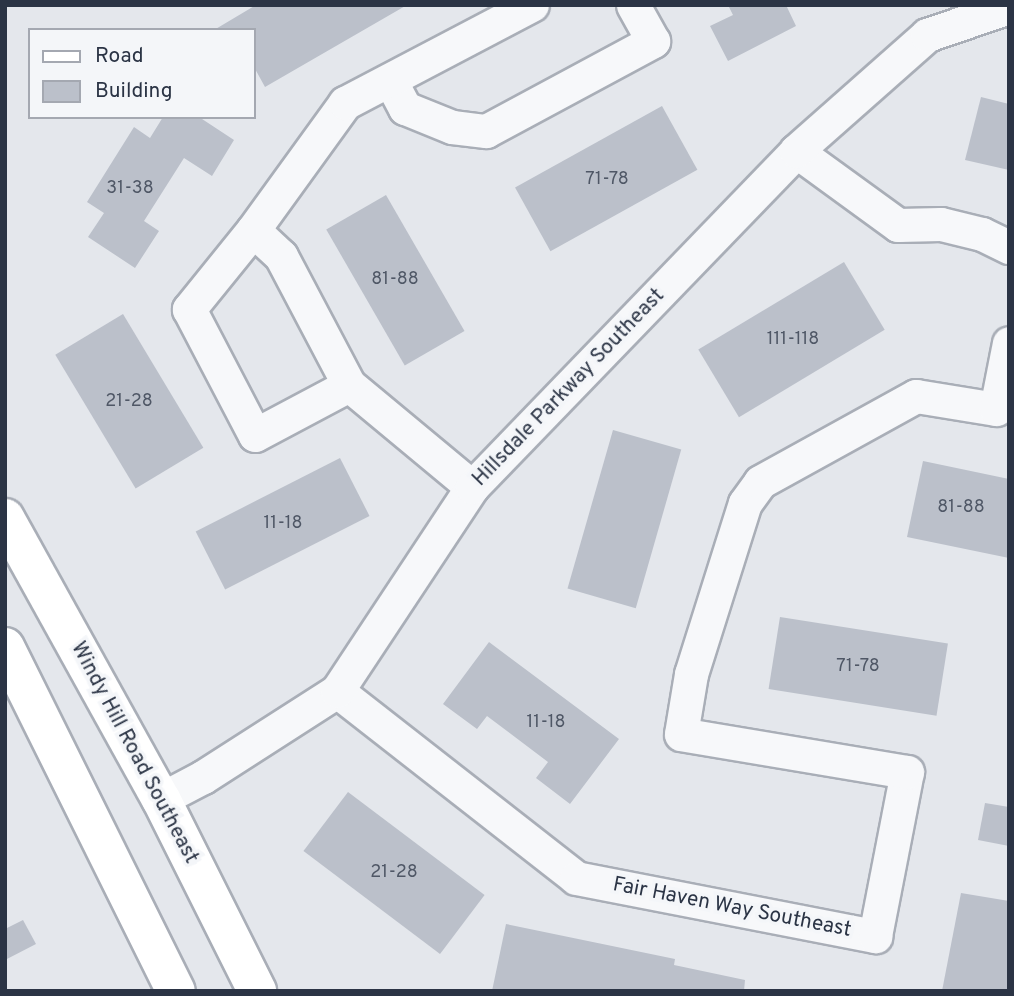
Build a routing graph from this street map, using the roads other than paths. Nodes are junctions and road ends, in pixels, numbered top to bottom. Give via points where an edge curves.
1 (532, 5) edge
2 (633, 5) edge
3 (1009, 7) edge
4 (390, 80) junction
5 (796, 151) junction
6 (253, 230) junction
7 (1009, 247) edge
8 (1009, 343) edge
9 (349, 385) junction
10 (472, 487) junction
11 (5, 518) edge
12 (5, 647) edge
13 (337, 691) junction
14 (162, 799) junction
15 (176, 991) edge
16 (257, 991) edge

1 - 4 street
2 - 4 street via 653,41 486,131 452,127 405,108
3 - 5 street, Hillsdale Parkway Southeast via 927,35
4 - 6 street via 345,103
5 - 7 street via 898,225 941,224 982,234
5 - 10 street, Hillsdale Parkway Southeast
6 - 9 street via 281,256
6 - 9 street via 189,309 255,435
8 - 13 street, Fair Haven Way Southeast via 996,410 916,396 760,482 745,502 691,674 681,734 906,772 875,936 576,878
9 - 10 street
10 - 13 street, Hillsdale Parkway Southeast
11 - 14 main road, Windy Hill Road Southeast
12 - 15 main road
13 - 14 street, Hillsdale Parkway Southeast via 203,778
14 - 16 main road, Windy Hill Road Southeast

